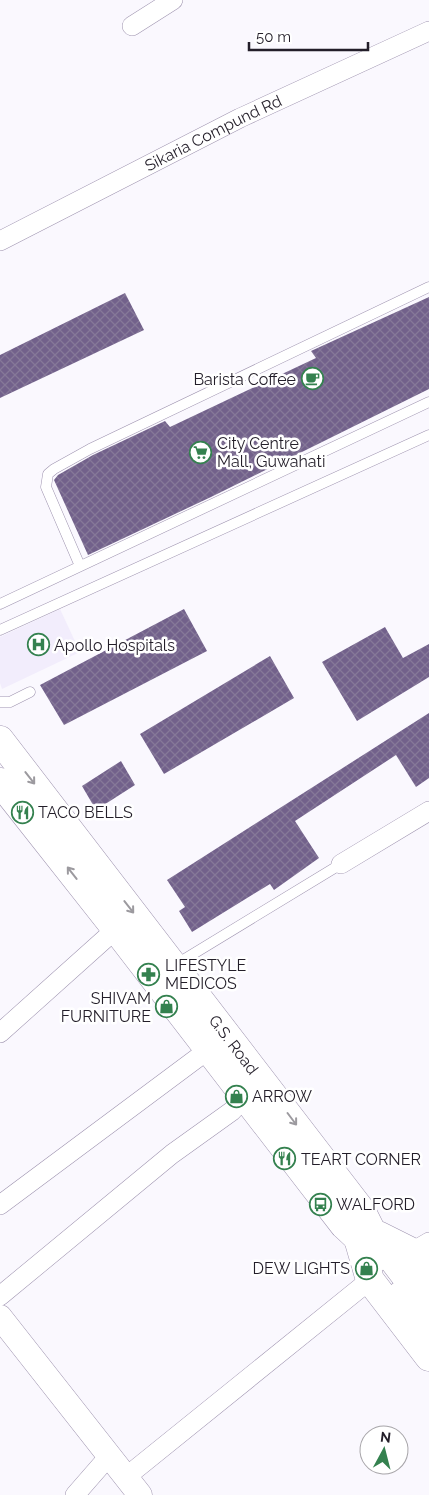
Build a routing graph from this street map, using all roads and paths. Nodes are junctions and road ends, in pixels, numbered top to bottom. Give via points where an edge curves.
1 (173, 0) edge
2 (132, 26) dead end
3 (429, 31) edge
4 (0, 242) edge
5 (429, 287) edge
6 (429, 402) edge
7 (429, 436) edge
8 (80, 566) junction
9 (0, 604) edge
10 (0, 630) edge
11 (30, 692) dead end
12 (0, 702) edge
13 (0, 740) edge
14 (0, 782) edge
15 (429, 810) edge
16 (341, 864) joint
17 (116, 929) junction
18 (174, 966) junction
19 (0, 1033) edge
20 (208, 1050) junction
21 (245, 1098) junction
22 (0, 1205) edge
23 (365, 1236) junction
24 (398, 1262) edge
25 (429, 1275) edge
26 (0, 1296) edge
27 (429, 1307) edge
28 (0, 1317) edge
29 (429, 1331) edge
30 (429, 1357) edge
31 (109, 1456) junction
32 (133, 1486) edge
33 (74, 1495) edge

1 - 2 street
3 - 4 street, Sikaria Compund Rd via 240,118
5 - 8 lane via 54,469 48,474 46,487
6 - 8 lane
7 - 10 lane
8 - 9 lane
11 - 12 lane via 10,702
13 -> 18 main road, G.S. Road
17 -> 14 main road, G.S. Road
15 - 16 street
16 - 18 lane
17 - 19 street
17 - 20 main road, G.S. Road
18 -> 23 main road, G.S. Road via 361,1210
20 - 21 main road, G.S. Road
20 - 22 street
21 - 23 main road, G.S. Road via 344,1225
21 - 26 street
23 - 24 main road
24 - 25 main road
24 - 27 main road
24 - 29 main road
24 - 30 main road
24 - 32 street
28 - 31 street
31 - 32 street
31 - 33 street

